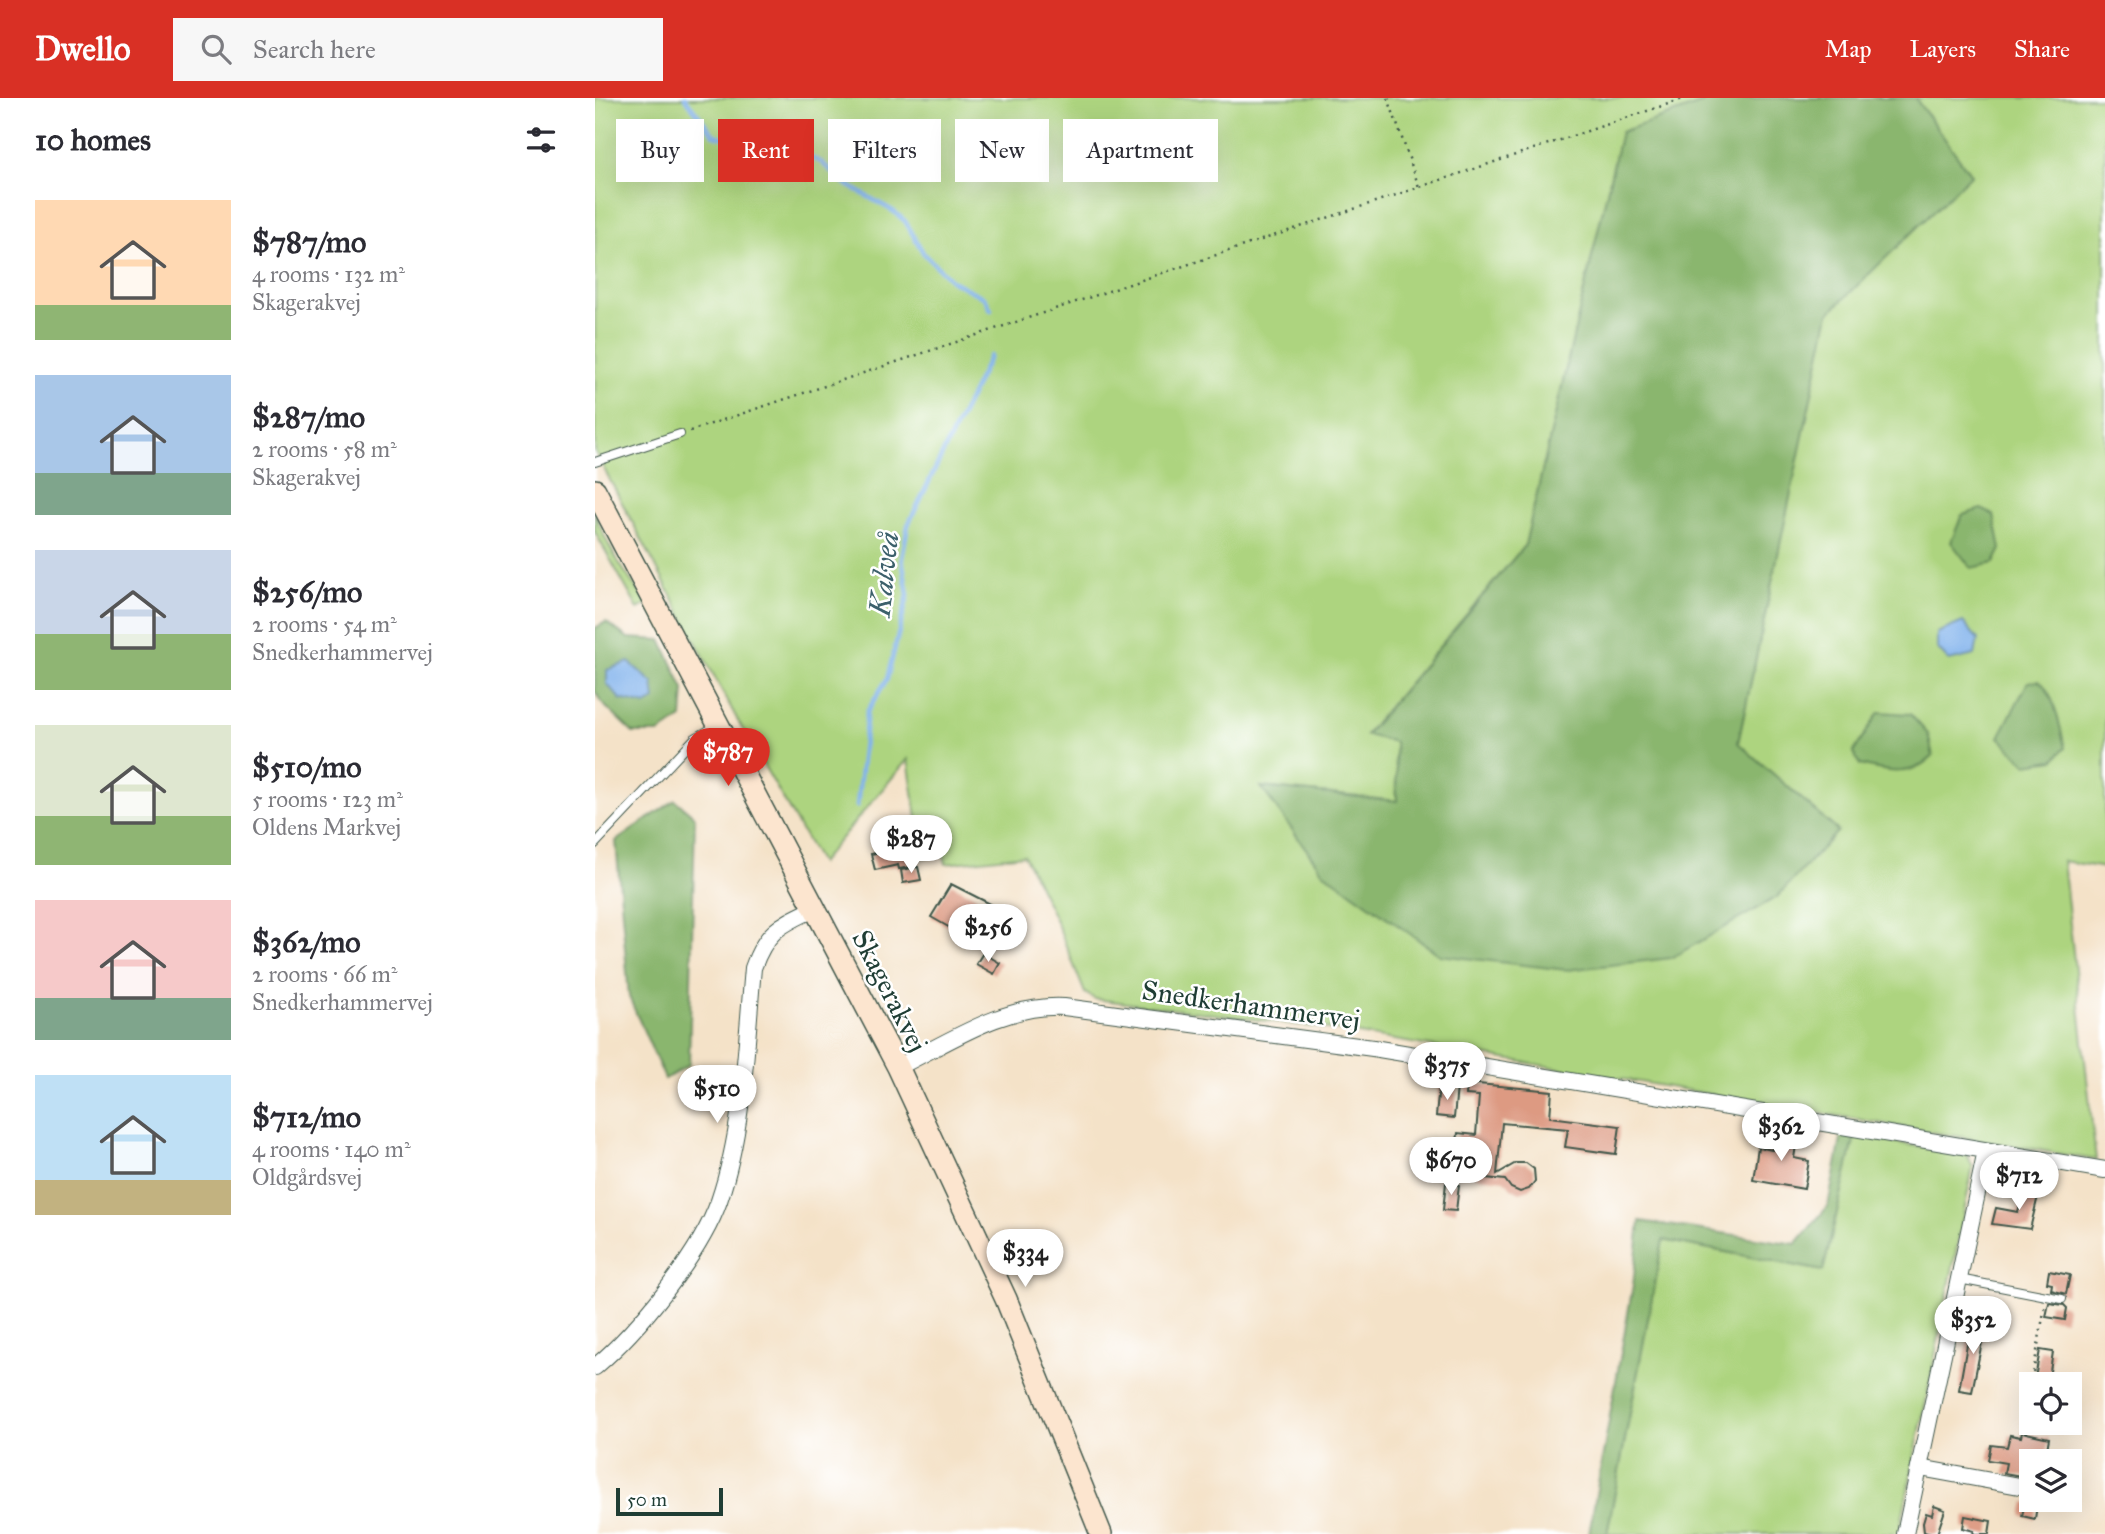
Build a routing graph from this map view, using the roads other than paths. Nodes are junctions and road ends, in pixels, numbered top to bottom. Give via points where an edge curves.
1 (680, 434) road end
2 (595, 462) edge
3 (595, 490) edge
4 (718, 724) junction
5 (595, 844) edge
6 (816, 908) junction
7 (898, 1067) junction
8 (1986, 1151) junction
9 (2105, 1170) edge
10 (1959, 1279) junction
11 (2062, 1299) dead end
12 (595, 1367) edge
13 (1920, 1468) junction
14 (2019, 1486) edge
15 (1101, 1534) edge
16 (1905, 1534) edge

1 - 2 lane
3 - 4 street, Skagerakvej
4 - 5 lane via 695,738
4 - 6 street, Skagerakvej
6 - 7 street, Skagerakvej
6 - 12 street via 770,933 753,968 733,1142 714,1212 634,1332
7 - 8 street, Snedkerhammervej via 1006,1013 1064,1007 1373,1048
7 - 15 street, Skagerakvej via 1006,1299
8 - 9 street, Snedkerhammervej
8 - 10 street
10 - 11 lane
10 - 13 street
13 - 14 street
13 - 16 street

